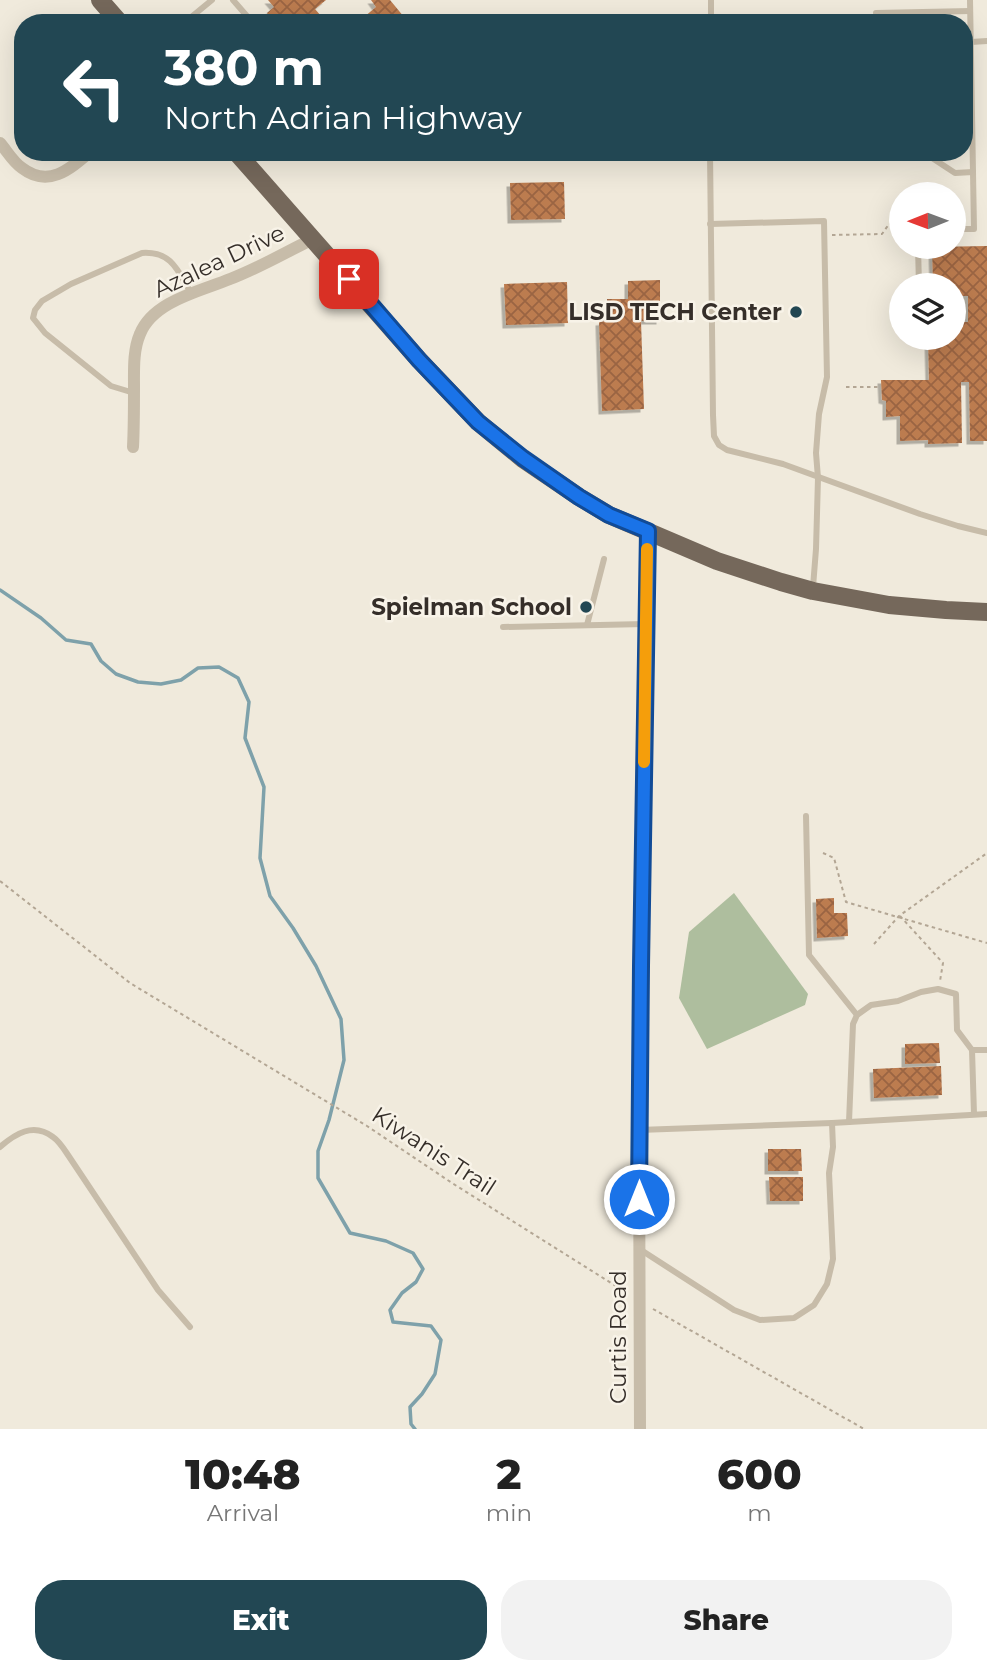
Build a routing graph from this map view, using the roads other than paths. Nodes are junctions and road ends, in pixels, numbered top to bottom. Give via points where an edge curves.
1 (100, 0) edge
2 (212, 0) edge
3 (233, 0) edge
4 (970, 0) edge
5 (970, 11) junction
6 (876, 13) dead end
7 (113, 14) edge
8 (195, 14) edge
9 (245, 14) edge
10 (970, 14) edge
11 (0, 143) edge
12 (14, 160) edge
13 (15, 161) edge
14 (78, 161) edge
15 (244, 161) edge
16 (710, 161) edge
17 (937, 161) edge
18 (973, 161) edge
19 (973, 172) junction
20 (710, 224) junction
21 (966, 229) edge
22 (313, 239) junction
23 (191, 293) junction
24 (134, 393) junction
25 (134, 447) dead end
26 (818, 478) junction
27 (648, 531) junction
28 (987, 533) edge
29 (604, 559) dead end
30 (813, 591) junction
31 (987, 614) edge
32 (645, 624) junction
33 (587, 625) junction
34 (503, 627) dead end
35 (806, 816) dead end
36 (857, 1015) junction
37 (972, 1050) junction
38 (987, 1050) edge
39 (974, 1114) junction
40 (987, 1114) edge
41 (849, 1122) junction
42 (832, 1123) junction
43 (639, 1130) junction
44 (0, 1147) edge
45 (639, 1249) junction
46 (190, 1327) dead end
47 (640, 1429) edge

1 - 7 main road
2 - 8 lane
3 - 9 lane
4 - 5 lane
5 - 6 lane
5 - 10 lane
11 - 12 street
13 - 14 street via 34,176 48,177
15 - 22 main road
16 - 20 lane
17 - 19 lane via 955,173
18 - 19 lane
19 - 21 lane via 974,229
20 - 26 lane via 714,436 727,450
20 - 26 lane via 824,221 827,377 819,414
22 - 23 street, Azalea Drive
22 - 27 main road via 478,422 579,497
23 - 24 street, Azalea Drive via 161,309 140,332
23 - 24 lane via 171,261 162,254 142,253 71,284 41,301 35,310 33,318 45,333 111,386
24 - 25 street, Azalea Drive
26 - 28 lane
26 - 30 lane
27 - 30 main road via 717,561
27 - 32 street, Curtis Road
29 - 33 lane
30 - 31 main road via 890,605
32 - 33 lane
32 - 43 street, Curtis Road
33 - 34 lane
35 - 36 lane via 809,954
36 - 37 lane via 871,1005 921,992 938,989 956,994 957,1030
36 - 41 lane
37 - 38 lane
37 - 39 lane
39 - 40 lane
39 - 41 lane
41 - 42 lane
42 - 43 lane
42 - 45 lane via 833,1259 827,1284 814,1305 794,1318 760,1320 734,1310
43 - 45 street, Curtis Road
44 - 46 lane via 27,1131 53,1137 158,1290
45 - 47 street, Curtis Road

